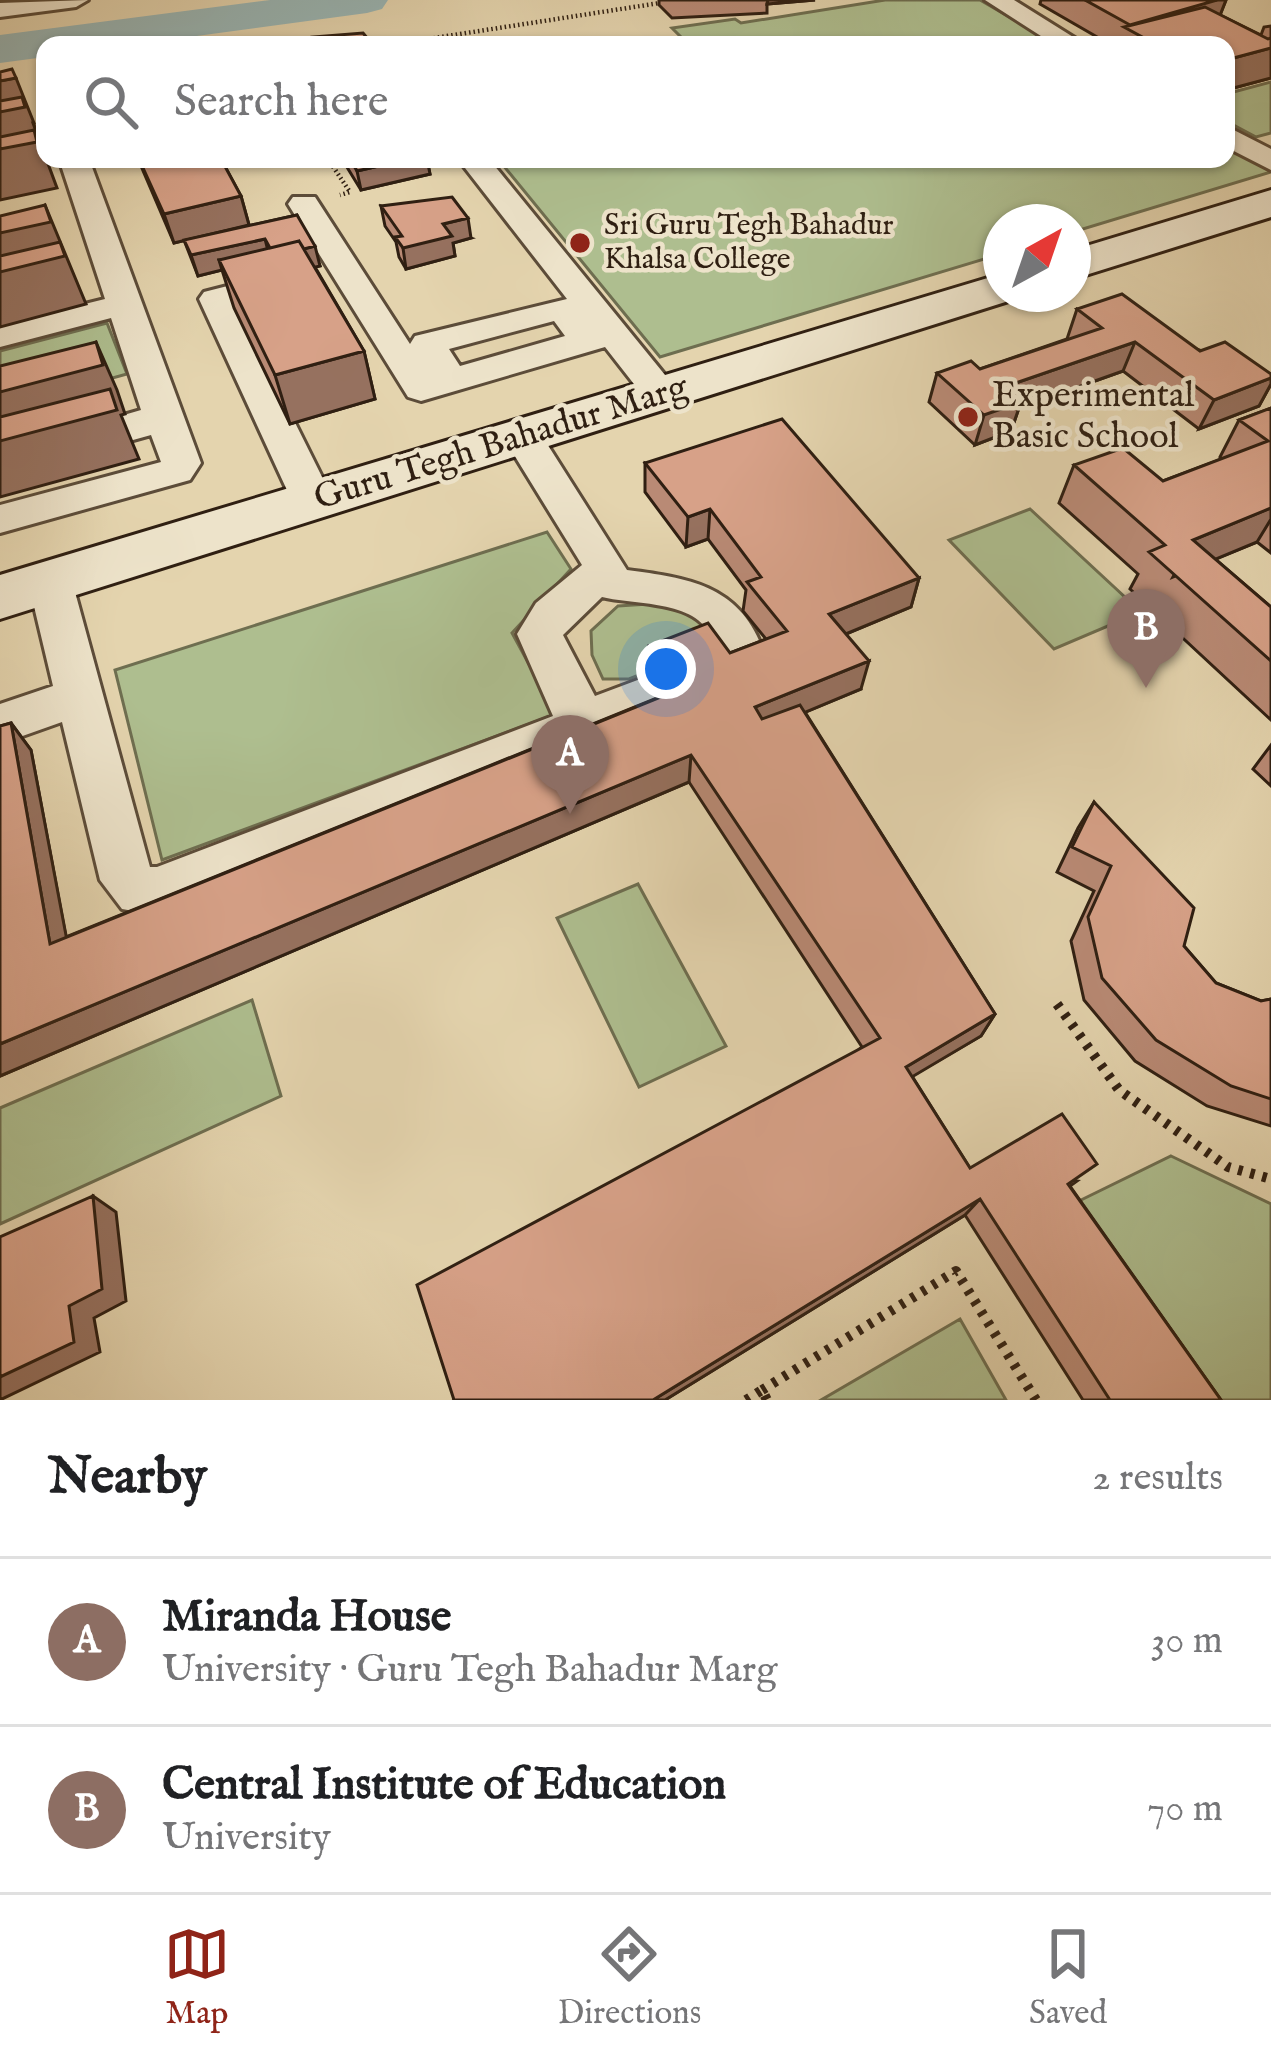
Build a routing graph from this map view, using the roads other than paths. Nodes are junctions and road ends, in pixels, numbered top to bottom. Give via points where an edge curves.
1 (76, 0) edge
2 (1051, 0) edge
3 (1004, 4) edge
4 (0, 10) edge
5 (1058, 36) edge
6 (36, 112) edge
7 (0, 116) edge
8 (36, 137) edge
9 (0, 144) edge
10 (49, 168) edge
11 (78, 168) edge
12 (479, 168) edge
13 (38, 171) edge
14 (1271, 202) edge
15 (304, 204) dead end
16 (1091, 259) edge
17 (344, 267) junction
18 (121, 289) junction
19 (983, 293) edge
20 (0, 302) edge
21 (0, 336) edge
22 (599, 338) junction
23 (109, 386) edge
24 (157, 394) junction
25 (661, 394) junction
26 (523, 436) junction
27 (0, 464) edge
28 (313, 501) junction
29 (0, 519) edge
30 (593, 579) junction
31 (25, 589) edge
32 (717, 668) edge
33 (659, 691) edge
34 (81, 696) junction
35 (0, 724) edge
36 (577, 724) junction

1 - 4 street
2 - 3 street
3 - 5 street
6 - 7 street
8 - 9 street
10 - 13 street
11 - 18 street
12 - 22 street
14 - 16 street
15 - 17 street
17 - 22 street via 421,389 450,381 428,344 562,308
17 - 28 street via 216,299
18 - 20 street
18 - 21 street
18 - 24 street
19 - 25 street, Guru Tegh Bahadur Marg
22 - 25 street
23 - 24 street
24 - 27 street via 146,424
24 - 29 street via 181,463 176,471
25 - 26 street, Guru Tegh Bahadur Marg
26 - 28 street, Guru Tegh Bahadur Marg
26 - 30 street via 606,569
28 - 31 street, Guru Tegh Bahadur Marg
30 - 32 street via 674,590 708,604 739,647
30 - 36 street via 540,634
31 - 34 street
33 - 36 street
34 - 35 street
34 - 36 street via 127,880 141,892 562,737

